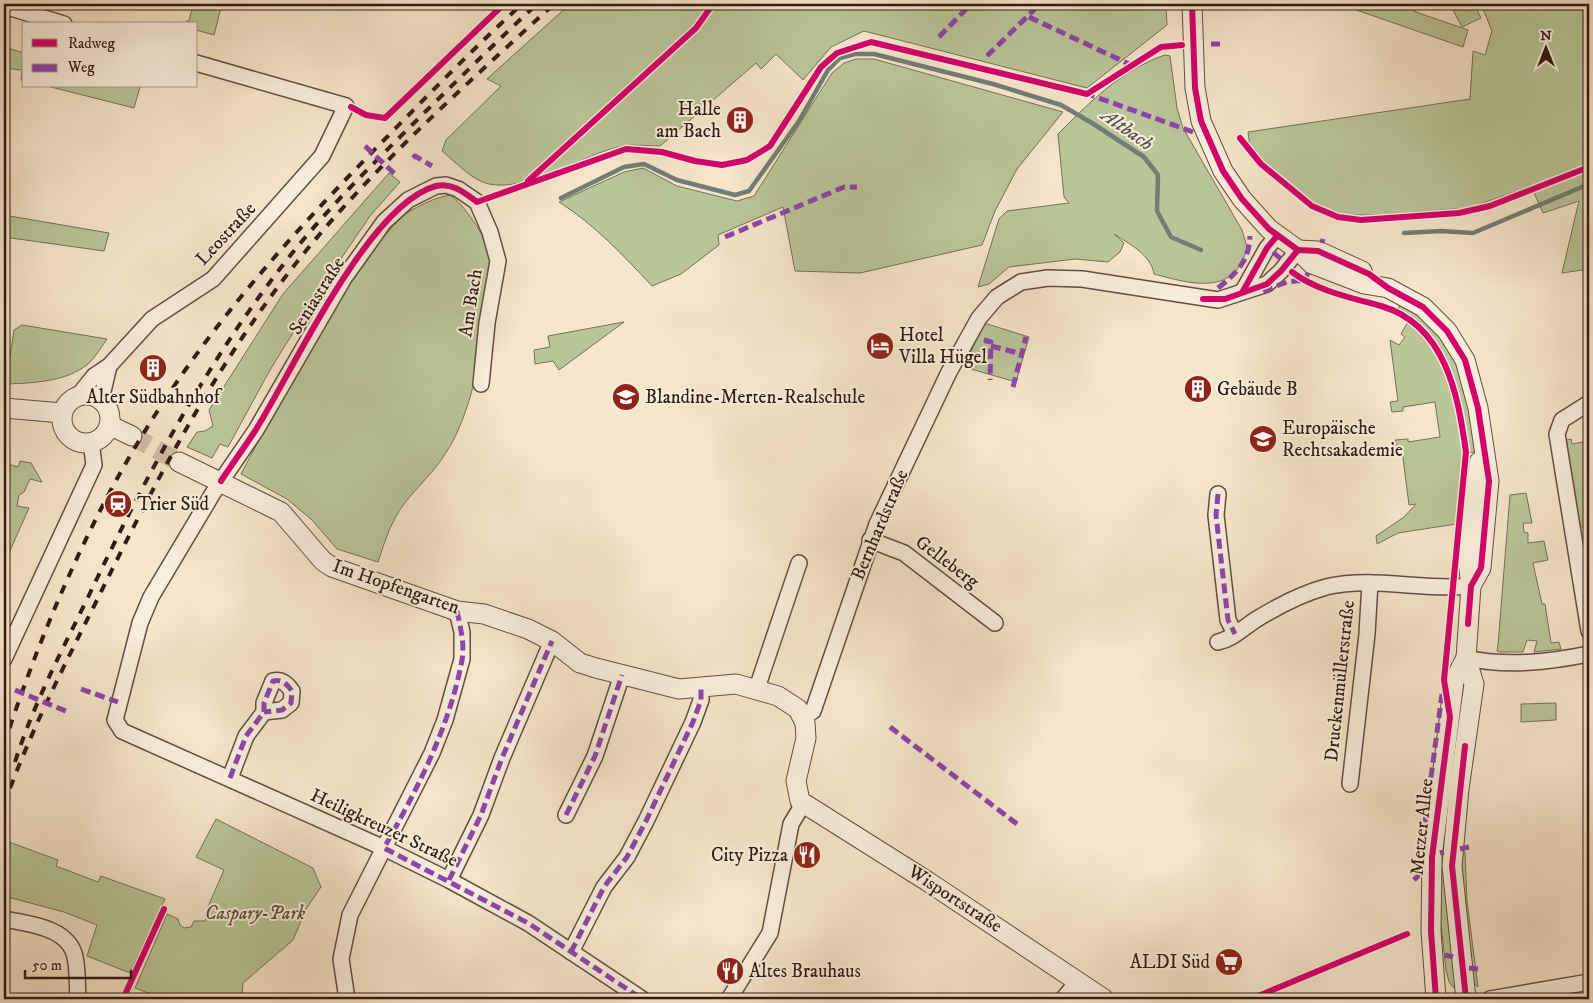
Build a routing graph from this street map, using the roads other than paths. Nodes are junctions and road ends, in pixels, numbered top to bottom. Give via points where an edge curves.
1 (1192, 4) edge
2 (4, 6) edge
3 (57, 22) edge
4 (198, 63) edge
5 (477, 202) joint
6 (1277, 236) junction
7 (1298, 250) junction
8 (1244, 291) junction
9 (109, 366) junction
10 (481, 384) dead end
11 (78, 396) junction
12 (101, 400) junction
13 (1589, 403) edge
14 (4, 408) edge
15 (62, 414) junction
16 (109, 425) junction
17 (132, 436) tunnel mouth
18 (91, 442) junction
19 (179, 462) tunnel mouth
20 (221, 481) junction
21 (1218, 494) dead end
22 (870, 540) junction
23 (799, 563) dead end
24 (1370, 583) junction
25 (1471, 586) junction
26 (457, 611) junction
27 (996, 624) dead end
28 (1589, 631) edge
29 (1236, 634) junction
30 (552, 641) junction
31 (1218, 642) dead end
32 (1589, 654) edge
33 (1466, 658) junction
34 (4, 659) edge
35 (622, 674) junction
36 (757, 688) junction
37 (701, 689) junction
38 (118, 702) joint
39 (264, 712) dead end
40 (803, 718) junction
41 (230, 778) junction
42 (1350, 784) dead end
43 (803, 804) junction
44 (566, 815) dead end
45 (384, 848) junction
46 (448, 880) junction
47 (4, 919) edge
48 (571, 952) junction
49 (1078, 981) junction
50 (1589, 982) edge
51 (633, 997) edge
52 (78, 999) edge
53 (347, 999) edge
54 (728, 999) edge
55 (1063, 999) edge
56 (1104, 999) edge
57 (1436, 999) edge
58 (1466, 999) edge
59 (1490, 999) edge

1 - 6 street via 1195,88 1204,131 1235,190
2 - 3 street
4 - 9 street, Leostraße via 346,106 322,156 286,199 213,279 152,319
5 - 10 street, Am Bach via 498,260
5 - 20 street, Seniastraße via 458,188 436,186 408,200 384,222 344,278 256,430
6 - 7 street
6 - 8 street
7 - 8 street, Bernhardstraße via 1266,284
7 - 25 street, Metzer Allee via 1318,251 1369,274 1423,307 1436,318 1465,360 1488,468 1481,568
8 - 22 street, Bernhardstraße via 1211,300 1082,279 1042,278 1021,282 1002,292 979,318 949,372
9 - 11 street, Leostraße via 94,376
9 - 12 street, Leostraße
11 - 12 street via 94,396
11 - 15 street via 71,400
12 - 16 street via 108,411
13 - 28 street via 1562,420 1556,434
14 - 15 street
15 - 18 street via 69,435 75,440
16 - 17 street
16 - 18 street via 102,436
18 - 34 street via 94,465
19 - 20 street, Im Hopfengarten
20 - 26 street, Im Hopfengarten via 281,512 323,561 332,567
20 - 38 street, Seniastraße via 151,597 140,623
21 - 29 street via 1216,515 1228,620
22 - 27 street, Gelleberg via 904,553
22 - 40 street, Bernhardstraße via 813,711
23 - 36 street
24 - 25 street, Druckenmüllerstraße via 1452,588
24 - 29 street, Druckenmüllerstraße via 1312,592 1276,607
24 - 42 street, Druckenmüllerstraße
25 - 33 street, Metzer Allee
26 - 30 street, Im Hopfengarten via 484,614
26 - 45 street via 462,632 462,659 445,720
29 - 31 street, Druckenmüllerstraße
30 - 35 street, Im Hopfengarten via 580,663
30 - 46 street via 481,815
32 - 33 street via 1527,662 1488,663
33 - 57 street, Metzer Allee via 1454,681 1432,857 1431,931
33 - 58 street, Metzer Allee via 1474,684 1452,866
35 - 37 street, Im Hopfengarten via 679,689
35 - 44 street via 595,756
36 - 37 street, Im Hopfengarten via 729,684
36 - 40 street, Im Hopfengarten via 788,701
37 - 48 street via 702,700 693,722 646,821 627,857 604,887
38 - 41 street, Heiligkreuzer Straße via 115,720 122,731
39 - 41 street via 246,736
40 - 43 street via 807,733 796,781 798,798
41 - 45 street, Heiligkreuzer Straße
43 - 49 street, Wisportstraße via 927,880
43 - 54 street via 791,824 770,933
45 - 46 street, Heiligkreuzer Straße
45 - 53 street via 350,915 343,944 342,968
46 - 48 street, Heiligkreuzer Straße
47 - 52 street via 43,927 68,942 75,955
48 - 51 street, Heiligkreuzer Straße
49 - 55 street
49 - 56 street, Wisportstraße
50 - 59 street

